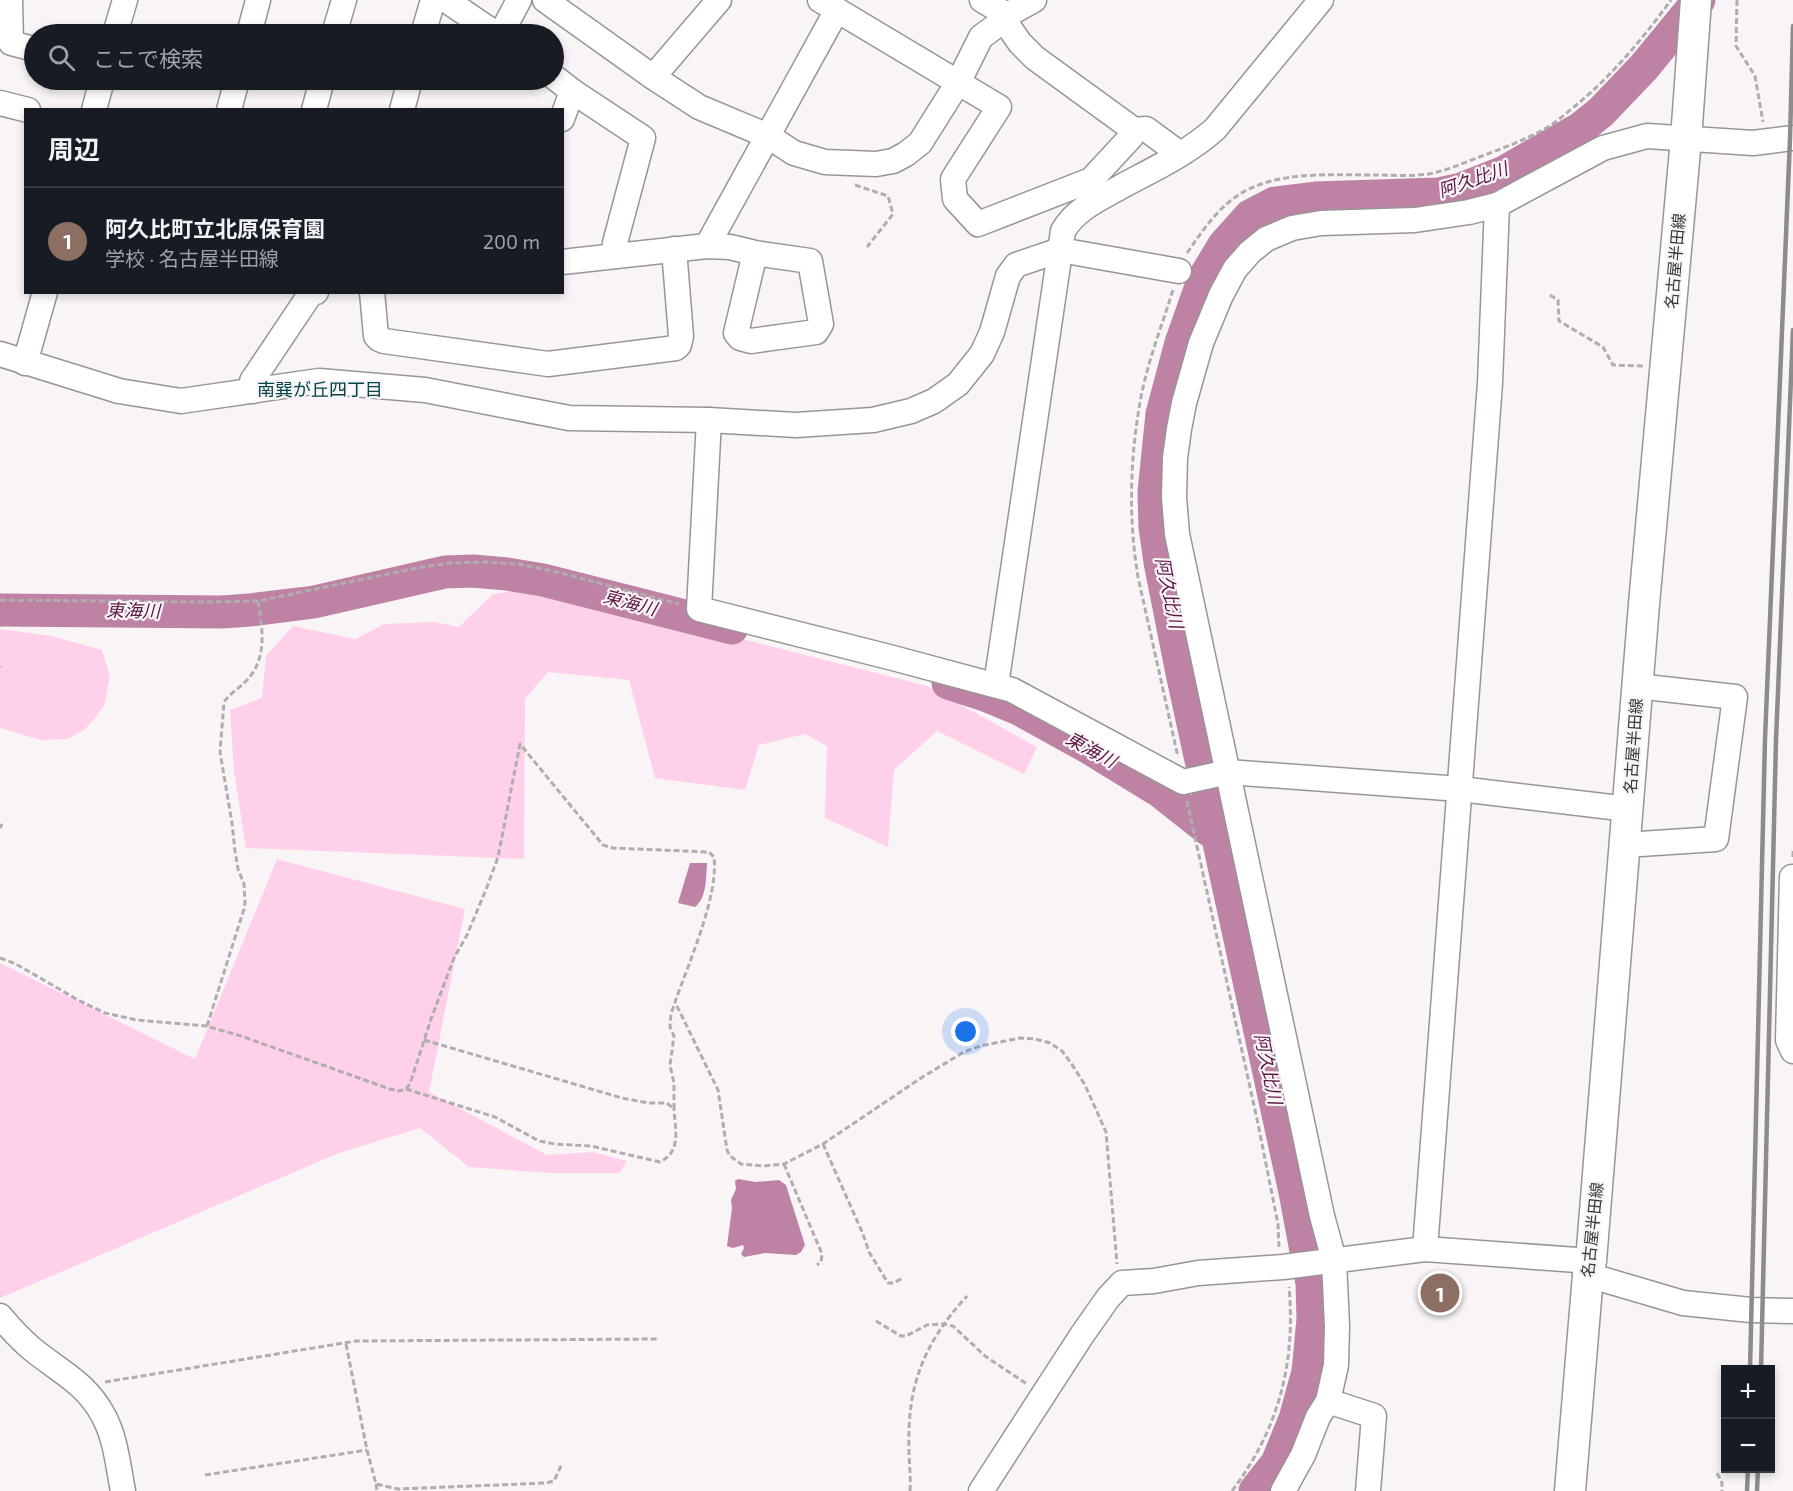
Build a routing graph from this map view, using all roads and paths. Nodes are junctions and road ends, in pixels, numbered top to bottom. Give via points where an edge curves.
1 (10, 0) edge
2 (124, 0) edge
3 (258, 0) edge
4 (344, 0) edge
5 (433, 0) edge
6 (446, 0) edge
7 (519, 0) edge
8 (719, 0) edge
9 (982, 0) edge
10 (1034, 0) edge
11 (1321, 0) edge
12 (1671, 0) edge
13 (1696, 0) edge
14 (1737, 0) edge
15 (555, 3) edge
16 (828, 5) edge
17 (1005, 18) junction
18 (117, 24) edge
19 (252, 24) edge
20 (337, 24) edge
21 (426, 24) edge
22 (483, 24) edge
23 (505, 24) edge
24 (5, 42) edge
25 (24, 47) edge
26 (653, 77) junction
27 (958, 81) junction
28 (564, 85) edge
29 (99, 90) edge
30 (234, 90) edge
31 (319, 90) edge
32 (407, 90) edge
33 (563, 90) edge
34 (0, 103) edge
35 (95, 108) edge
36 (230, 108) edge
37 (315, 108) edge
38 (403, 108) edge
39 (562, 108) edge
40 (24, 109) edge
41 (1134, 130) junction
42 (768, 136) junction
43 (1793, 138) edge
44 (1686, 139) junction
45 (1764, 141) junction
46 (1180, 154) junction
47 (848, 183) dead end
48 (1497, 205) junction
49 (707, 246) junction
50 (867, 247) dead end
51 (674, 249) junction
52 (1060, 250) junction
53 (755, 253) dead end
54 (614, 256) junction
55 (564, 262) edge
56 (1179, 271) junction
57 (44, 294) edge
58 (311, 294) edge
59 (372, 294) edge
60 (1550, 295) dead end
61 (0, 354) edge
62 (26, 363) junction
63 (1665, 367) junction
64 (253, 391) junction
65 (709, 420) junction
66 (0, 600) edge
67 (258, 601) junction
68 (699, 609) junction
69 (996, 685) junction
70 (1637, 686) junction
71 (1228, 772) junction
72 (1460, 789) junction
73 (1185, 793) junction
74 (1628, 809) junction
75 (2, 824) dead end
76 (0, 828) edge
77 (1625, 845) junction
78 (1792, 877) edge
79 (0, 958) edge
80 (675, 1002) junction
81 (206, 1026) junction
82 (424, 1040) junction
83 (1793, 1051) edge
84 (406, 1089) junction
85 (674, 1109) junction
86 (823, 1144) junction
87 (784, 1164) junction
88 (1425, 1249) junction
89 (1334, 1260) junction
90 (817, 1266) dead end
91 (1283, 1267) junction
92 (1589, 1268) junction
93 (903, 1278) dead end
94 (1122, 1283) junction
95 (967, 1296) dead end
96 (1793, 1311) edge
97 (0, 1316) edge
98 (876, 1321) dead end
99 (943, 1324) junction
100 (658, 1339) dead end
101 (346, 1344) junction
102 (85, 1390) junction
103 (1044, 1394) junction
104 (1328, 1401) junction
105 (367, 1450) junction
106 (562, 1464) dead end
107 (1717, 1473) dead end
108 (205, 1475) dead end
109 (376, 1484) junction
110 (518, 1485) junction
111 (123, 1491) edge
112 (377, 1491) edge
113 (516, 1491) edge
114 (910, 1491) edge
115 (981, 1491) edge
116 (1232, 1491) edge
117 (1283, 1491) edge
118 (1368, 1491) edge
119 (1570, 1491) edge
120 (1722, 1491) edge

1 - 24 street
2 - 18 street
3 - 19 street
4 - 20 street
5 - 21 street
6 - 22 street
7 - 23 street
8 - 26 street
9 - 17 street
10 - 17 street
11 - 46 street via 1215,129
12 - 56 path via 1605,81 1551,125 1494,152 1433,173 1268,181 1234,198 1209,222
13 - 44 main road, 名古屋半田線
14 - 45 path via 1736,46 1755,76
15 - 26 street
16 - 27 street
16 - 42 street
17 - 27 street via 981,37
17 - 41 street via 1035,58
24 - 25 street
26 - 42 street via 699,107
27 - 41 street via 999,107 953,179 955,199 978,224 1091,180
27 - 42 street via 920,143 892,161 825,162 794,153
28 - 54 street via 644,138
29 - 35 street
30 - 36 street
31 - 37 street
32 - 38 street
33 - 39 street
34 - 40 street
41 - 46 street via 1146,129
42 - 49 street
43 - 45 street
44 - 45 street
44 - 48 street via 1647,135 1603,148
44 - 63 main road, 名古屋半田線
46 - 52 street via 1084,208 1068,222
47 - 50 path via 888,196 892,214
48 - 71 street via 1415,220 1321,222 1292,228 1266,239 1250,252 1235,269 1221,296 1201,343 1184,403 1175,458 1174,497 1184,572
48 - 72 street via 1490,383
49 - 51 street
49 - 53 street
51 - 54 street
51 - 59 street via 681,336 676,348 548,364 384,341 376,336
52 - 56 street
52 - 65 street via 1016,265 1008,276 982,354 958,384 934,401 873,420 796,425
52 - 69 street
54 - 55 street
56 - 73 path via 1141,396 1131,491 1138,577
57 - 62 street
58 - 64 street via 252,381
60 - 63 path via 1558,300 1559,321 1603,347 1613,365
61 - 62 street
62 - 64 street via 119,391 181,401
63 - 70 main road, 名古屋半田線
64 - 65 street via 319,381 425,390 569,418
65 - 68 street
66 - 67 path
67 - 68 path via 428,566 487,562 553,571
67 - 81 path via 261,655 250,677 224,702 220,752 245,902
68 - 69 street
69 - 73 street via 1012,690
70 - 74 main road, 名古屋半田線
70 - 77 street via 1735,697 1716,839
71 - 72 street
71 - 73 street
71 - 89 street
72 - 74 street
72 - 88 street
73 - 91 path via 1257,1119
74 - 77 main road, 名古屋半田線
75 - 76 path
77 - 92 main road, 名古屋半田線
78 - 83 street via 1788,1040
79 - 81 path via 105,1013
80 - 82 path via 710,901 714,857 709,852 603,846 520,744 498,856
80 - 85 path via 670,1014 674,1036 670,1065
80 - 87 path via 718,1090 730,1156 741,1164
81 - 84 path via 390,1089
82 - 84 path
82 - 85 path via 622,1098 667,1103
84 - 85 path via 495,1117 539,1141 591,1146 660,1162 675,1148
86 - 87 path
86 - 93 path via 869,1252 888,1283
86 - 94 path via 964,1052 1020,1038 1050,1043 1071,1062 1106,1132 1117,1265
87 - 90 path via 822,1254
88 - 89 street
88 - 92 street
89 - 91 street
89 - 104 street via 1336,1365
91 - 94 street
91 - 116 path via 1291,1306 1282,1391 1263,1443
92 - 96 street via 1683,1304
92 - 119 main road, 名古屋半田線
94 - 103 street
95 - 99 path
97 - 102 street via 21,1340
98 - 99 path via 901,1336 927,1325
99 - 103 path via 953,1326 985,1356
99 - 114 path via 933,1338 913,1389
100 - 101 path
101 - 102 path via 92,1384
101 - 105 path
102 - 111 street via 112,1434
103 - 115 street
104 - 117 street
104 - 118 street via 1374,1416
105 - 108 path
105 - 109 path
106 - 110 path via 554,1481
107 - 120 path
109 - 110 path via 398,1489
109 - 112 path
110 - 113 path

